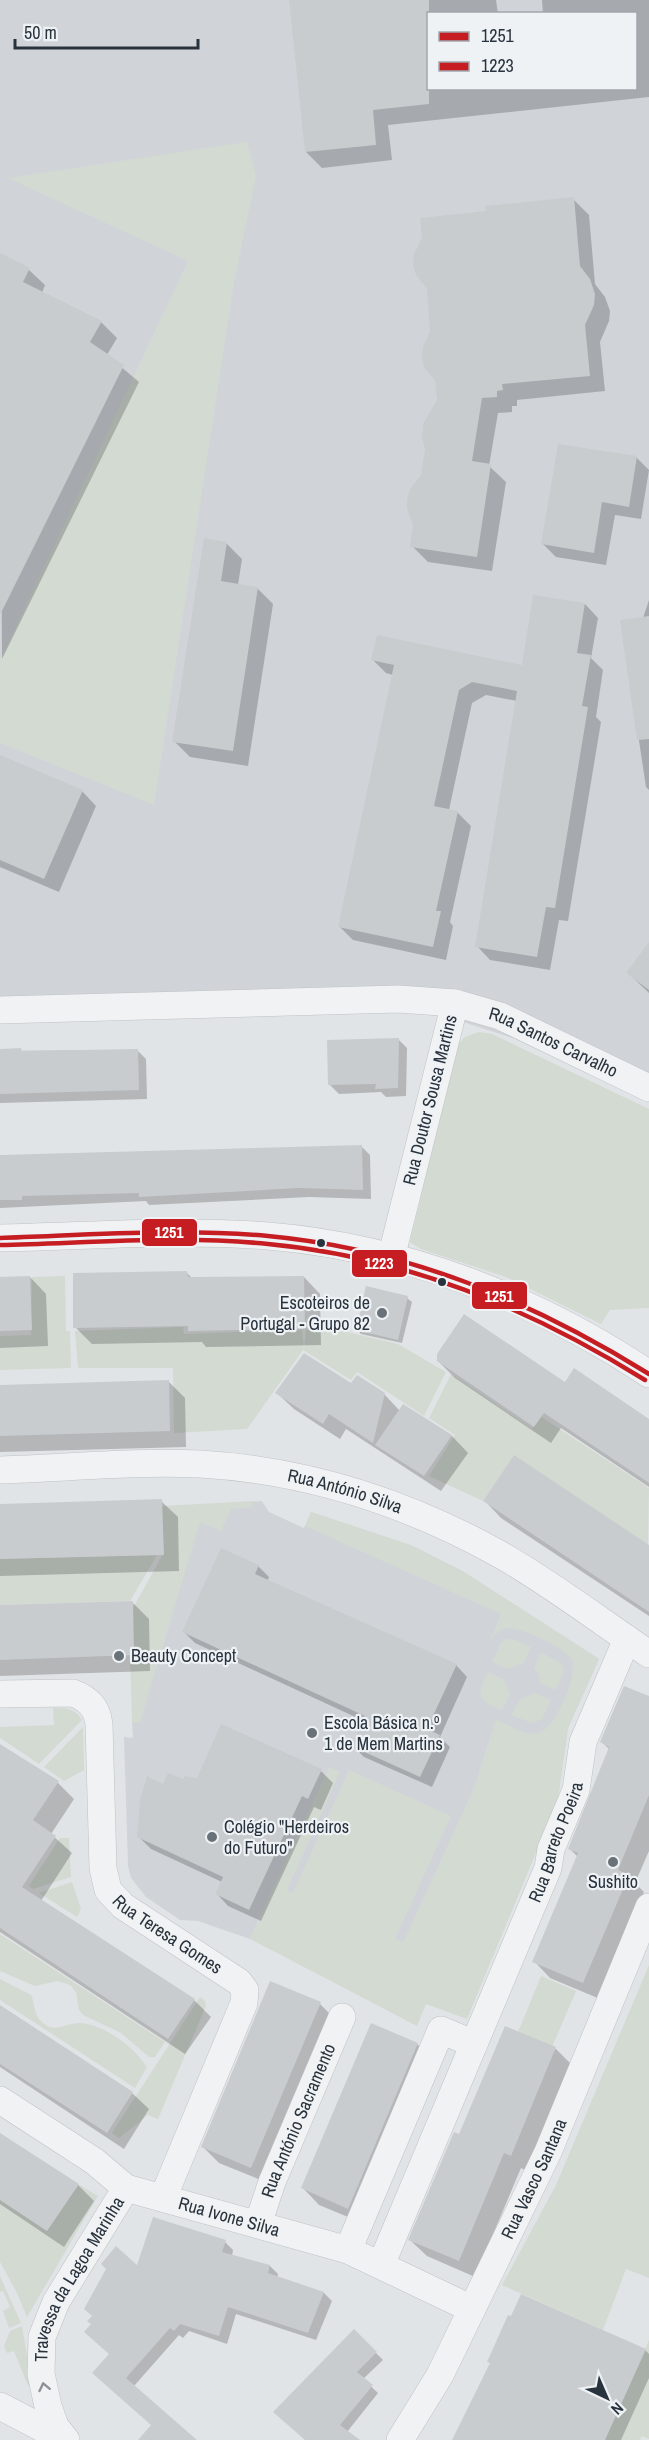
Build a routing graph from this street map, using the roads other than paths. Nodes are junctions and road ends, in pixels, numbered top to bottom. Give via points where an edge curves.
1 (455, 1003) junction
2 (0, 1010) edge
3 (649, 1088) edge
4 (0, 1238) edge
5 (391, 1258) junction
6 (649, 1374) edge
7 (0, 1470) edge
8 (627, 1639) junction
9 (649, 1654) edge
10 (0, 1694) edge
11 (649, 1907) edge
12 (342, 2017) dead end
13 (474, 2044) junction
14 (0, 2100) edge
15 (126, 2188) junction
16 (163, 2198) junction
17 (258, 2224) junction
18 (348, 2250) junction
19 (381, 2265) junction
20 (472, 2309) junction
21 (0, 2406) edge
22 (65, 2440) edge
23 (400, 2440) edge

1 - 2 street, Rua Doutor Sousa Martins via 398,999
1 - 3 street, Rua Santos Carvalho via 500,1016
1 - 5 street, Rua Doutor Sousa Martins
4 - 5 street via 204,1233 270,1236
5 - 6 street via 524,1304
7 - 8 street, Rua António Silva via 198,1464 259,1470 341,1488 410,1510 458,1532 504,1557
8 - 9 street, Rua António Silva
8 - 13 street, Rua Barreto Poeira via 583,1742 576,1790 551,1849 548,1868
10 - 16 street, Rua Teresa Gomes via 66,1692 89,1701 99,1724 103,1868 108,1890 123,1906 245,1989 244,2003
11 - 20 street, Rua Vasco Santana via 549,2152
12 - 17 street, Rua António Sacramento
13 - 18 street via 441,2030
13 - 19 street, Rua Barreto Poeira
14 - 15 street, Rua Ivone Silva via 94,2161
15 - 16 street, Rua Ivone Silva
22 -> 15 street, Travessa da Lagoa Marinha via 48,2406 41,2374 42,2337 56,2302
16 - 17 street, Rua Ivone Silva
17 - 18 street, Rua Ivone Silva
18 - 19 street, Rua Ivone Silva
19 - 20 street, Rua Ivone Silva
20 - 23 street, Rua Vasco Santana via 440,2375
21 - 22 street

